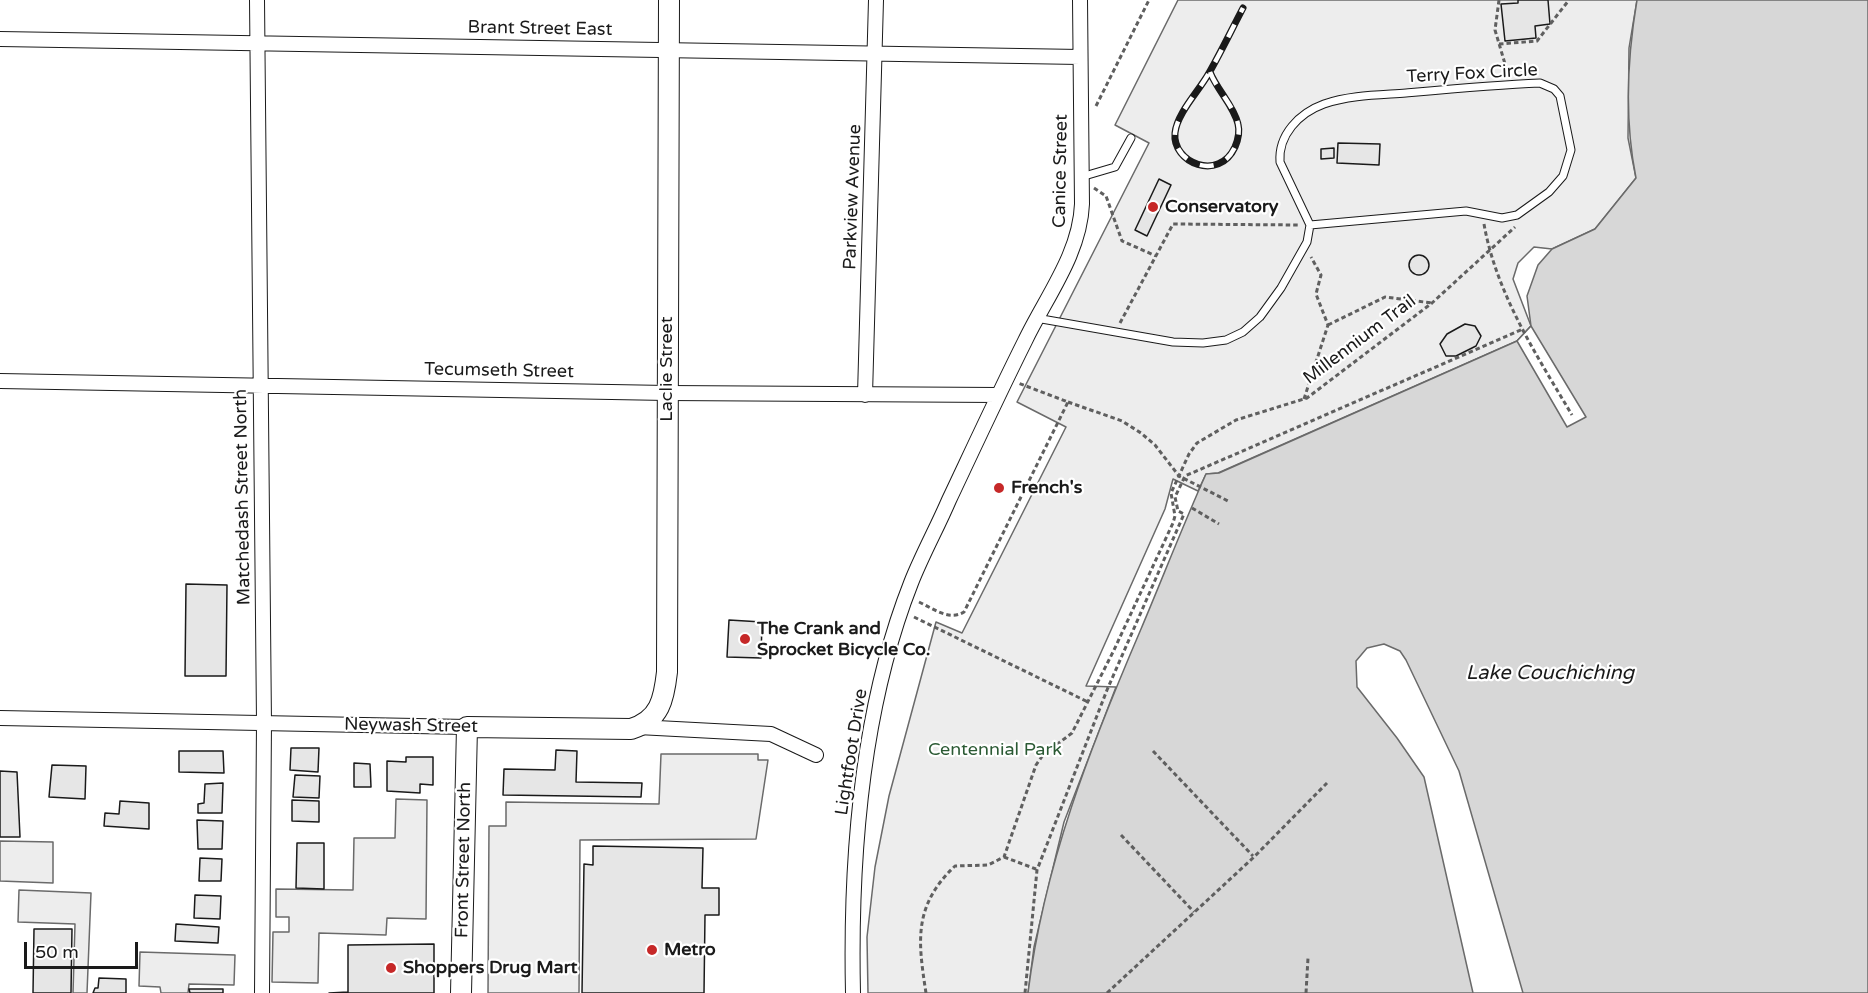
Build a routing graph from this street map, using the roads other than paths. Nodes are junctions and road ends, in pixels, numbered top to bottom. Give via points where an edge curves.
1 (257, 0) edge
2 (669, 0) edge
3 (876, 0) edge
4 (1080, 0) edge
5 (0, 39) edge
6 (258, 44) junction
7 (669, 49) junction
8 (876, 52) junction
9 (1080, 57) junction
10 (1131, 138) dead end
11 (1087, 176) junction
12 (1310, 225) junction
13 (1036, 318) junction
14 (0, 381) edge
15 (259, 385) junction
16 (667, 393) junction
17 (1005, 394) junction
18 (865, 395) junction
19 (0, 718) edge
20 (264, 723) junction
21 (467, 727) junction
22 (638, 727) junction
23 (816, 755) dead end
24 (262, 993) edge
25 (461, 993) edge
26 (853, 993) edge

1 - 6 street, Matchedash Street North
2 - 7 main road, Laclie Street
3 - 8 street, Parkview Avenue
4 - 9 street, Canice Street
5 - 6 street, Brant Street East
6 - 7 street, Brant Street East
6 - 15 street, Matchedash Street North
7 - 8 street, Brant Street East
7 - 16 main road, Laclie Street
8 - 9 street, Brant Street East
8 - 18 street, Parkview Avenue
9 - 11 street, Canice Street
10 - 11 lane via 1115,167
11 - 13 street, Canice Street via 1077,237
12 - 12 lane, Terry Fox Circle via 1466,211 1502,218 1517,215 1549,192 1563,176 1571,150 1560,96 1546,84 1510,84 1358,97 1322,105 1299,119 1279,150 1280,162
12 - 13 lane via 1304,249 1260,317 1226,340 1203,344 1173,342
13 - 17 street, Canice Street
14 - 15 street, Tecumseth Street
15 - 16 street, Tecumseth Street
15 - 20 street, Matchedash Street North
16 - 18 street, Tecumseth Street
16 - 22 main road, Laclie Street via 667,672 658,712
17 - 18 street, Tecumseth Street
17 - 26 street, Lightfoot Drive via 912,582 881,681 856,857
19 - 20 street, Neywash Street
20 - 21 street, Neywash Street
20 - 24 street, Matchedash Street North
21 - 22 main road, Neywash Street
21 - 25 main road, Front Street North
22 - 23 street, Neywash Street via 771,734

